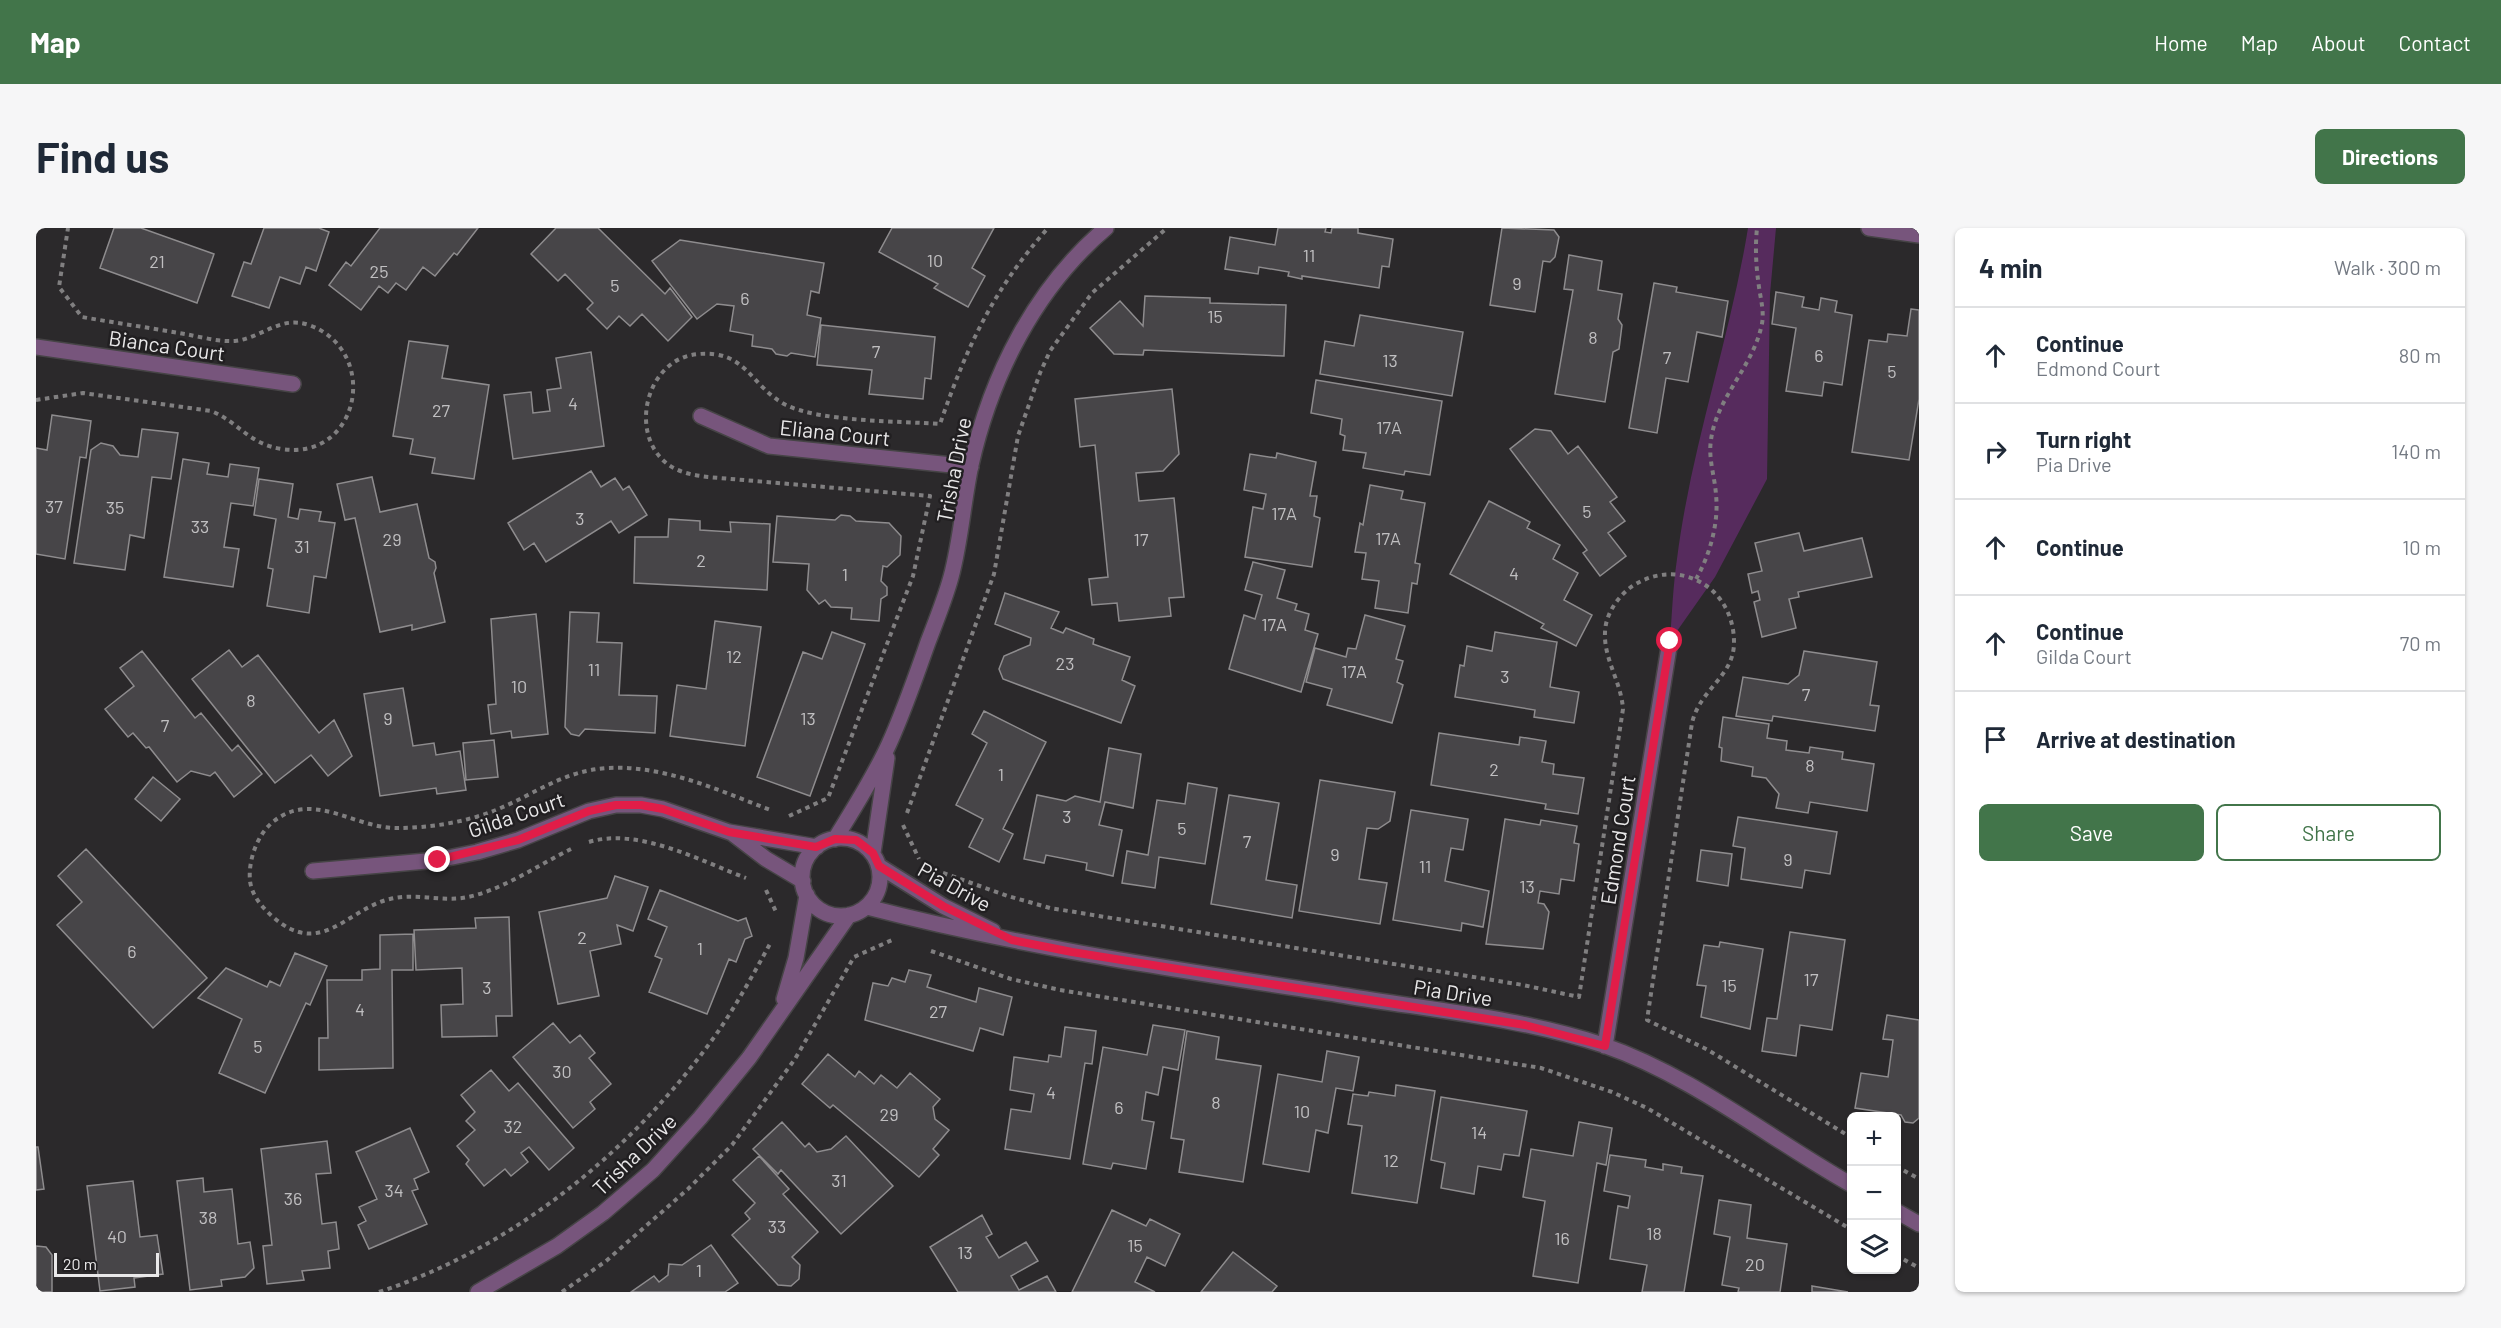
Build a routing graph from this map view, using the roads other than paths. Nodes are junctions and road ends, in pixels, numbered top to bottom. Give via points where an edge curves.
1 (1106, 228) edge
2 (1869, 228) edge
3 (1919, 236) edge
4 (36, 347) edge
5 (293, 384) dead end
6 (701, 416) dead end
7 (971, 467) junction
8 (1670, 641) dead end
9 (888, 746) junction
10 (729, 832) junction
11 (835, 839) junction
12 (816, 847) junction
13 (876, 860) junction
14 (312, 871) dead end
15 (805, 888) junction
16 (867, 907) junction
17 (849, 915) junction
18 (1012, 940) junction
19 (782, 1008) junction
20 (1605, 1046) junction
21 (1847, 1183) edge
22 (1901, 1214) edge
23 (1919, 1224) edge
24 (503, 1287) edge
25 (478, 1292) edge

1 - 7 street, Trisha Drive via 1047,293 1018,336 982,422
2 - 3 street
4 - 5 street, Bianca Court
6 - 7 street, Eliana Court via 769,446
7 - 9 street, Trisha Drive via 960,544 950,581
8 - 20 street, Edmond Court
9 - 11 street, Trisha Drive
9 - 13 street, Trisha Drive
10 - 12 street, Gilda Court
10 - 14 street, Gilda Court via 663,809 616,805 477,852 438,860
10 - 15 street, Gilda Court
11 - 12 street
11 - 13 street via 856,840
12 - 15 street via 804,868
13 - 16 street via 879,888
13 - 18 street, Pia Drive via 943,906
15 - 17 street via 814,905 824,912
15 - 19 street, Trisha Drive via 796,958
16 - 17 street
16 - 18 street, Pia Drive
17 - 19 street, Trisha Drive
18 - 20 street, Pia Drive via 1525,1025
19 - 24 street, Trisha Drive via 749,1058 653,1170 603,1213
20 - 21 street, Pia Drive via 1689,1085
22 - 23 street
24 - 25 street, Trisha Drive

